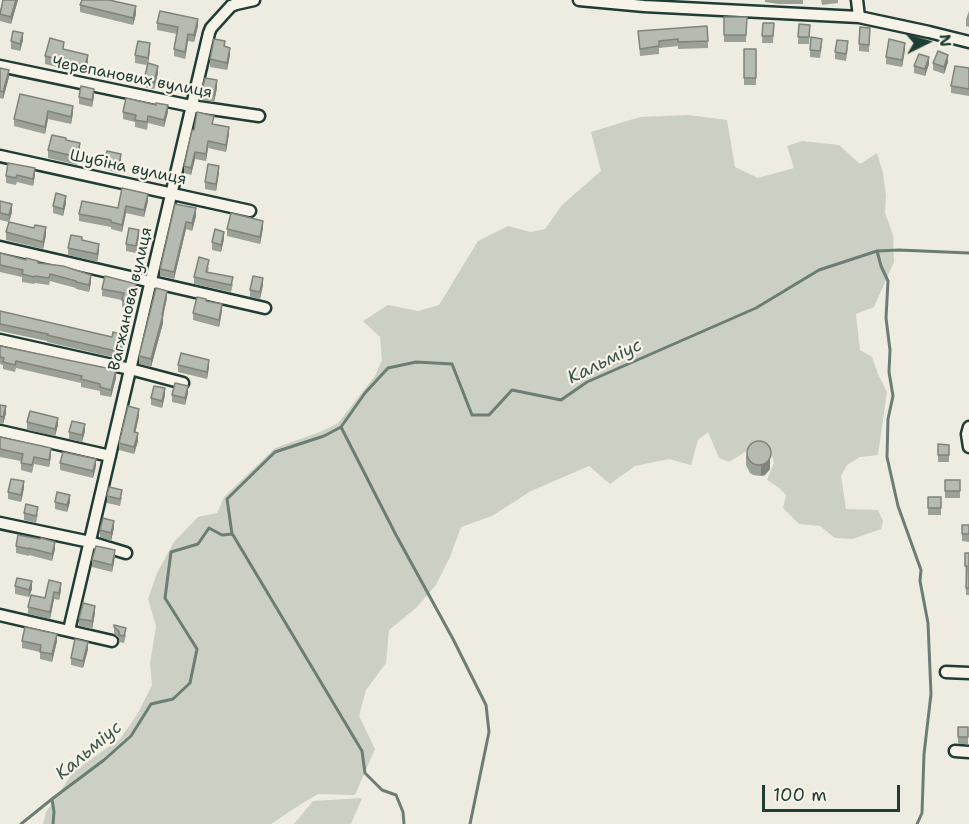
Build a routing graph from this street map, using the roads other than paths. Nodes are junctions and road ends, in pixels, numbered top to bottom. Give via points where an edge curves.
1 (254, 0) edge
2 (579, 0) edge
3 (857, 0) edge
4 (644, 3) edge
5 (859, 17) junction
6 (969, 42) edge
7 (0, 66) edge
8 (191, 106) junction
9 (259, 116) dead end
10 (0, 156) edge
11 (171, 193) junction
12 (250, 211) dead end
13 (0, 247) edge
14 (150, 280) junction
15 (265, 308) dead end
16 (0, 340) edge
17 (130, 369) junction
18 (183, 383) edge
19 (969, 427) edge
20 (0, 431) edge
21 (969, 447) edge
22 (110, 456) junction
23 (0, 523) edge
24 (90, 542) junction
25 (126, 553) dead end
26 (0, 615) edge
27 (69, 630) junction
28 (112, 641) dead end
29 (945, 672) dead end
30 (969, 673) edge
31 (955, 752) dead end
32 (969, 752) edge

1 - 8 street, Вагжанова вулиця via 231,6 211,28
2 - 4 street
3 - 5 street
4 - 5 street
5 - 6 street
7 - 8 street, Черепанових вулиця
8 - 9 street, Черепанових вулиця
8 - 11 street, Вагжанова вулиця
10 - 11 street, Шубіна вулиця
11 - 12 street, Шубіна вулиця
11 - 14 street, Вагжанова вулиця
13 - 14 street
14 - 15 street
14 - 17 street, Вагжанова вулиця
16 - 17 street
17 - 18 street
17 - 22 street, Вагжанова вулиця
19 - 21 street
20 - 22 street
22 - 24 street, Вагжанова вулиця
23 - 24 street
24 - 25 street
24 - 27 street, Вагжанова вулиця
26 - 27 street
27 - 28 street
29 - 30 street
31 - 32 street

